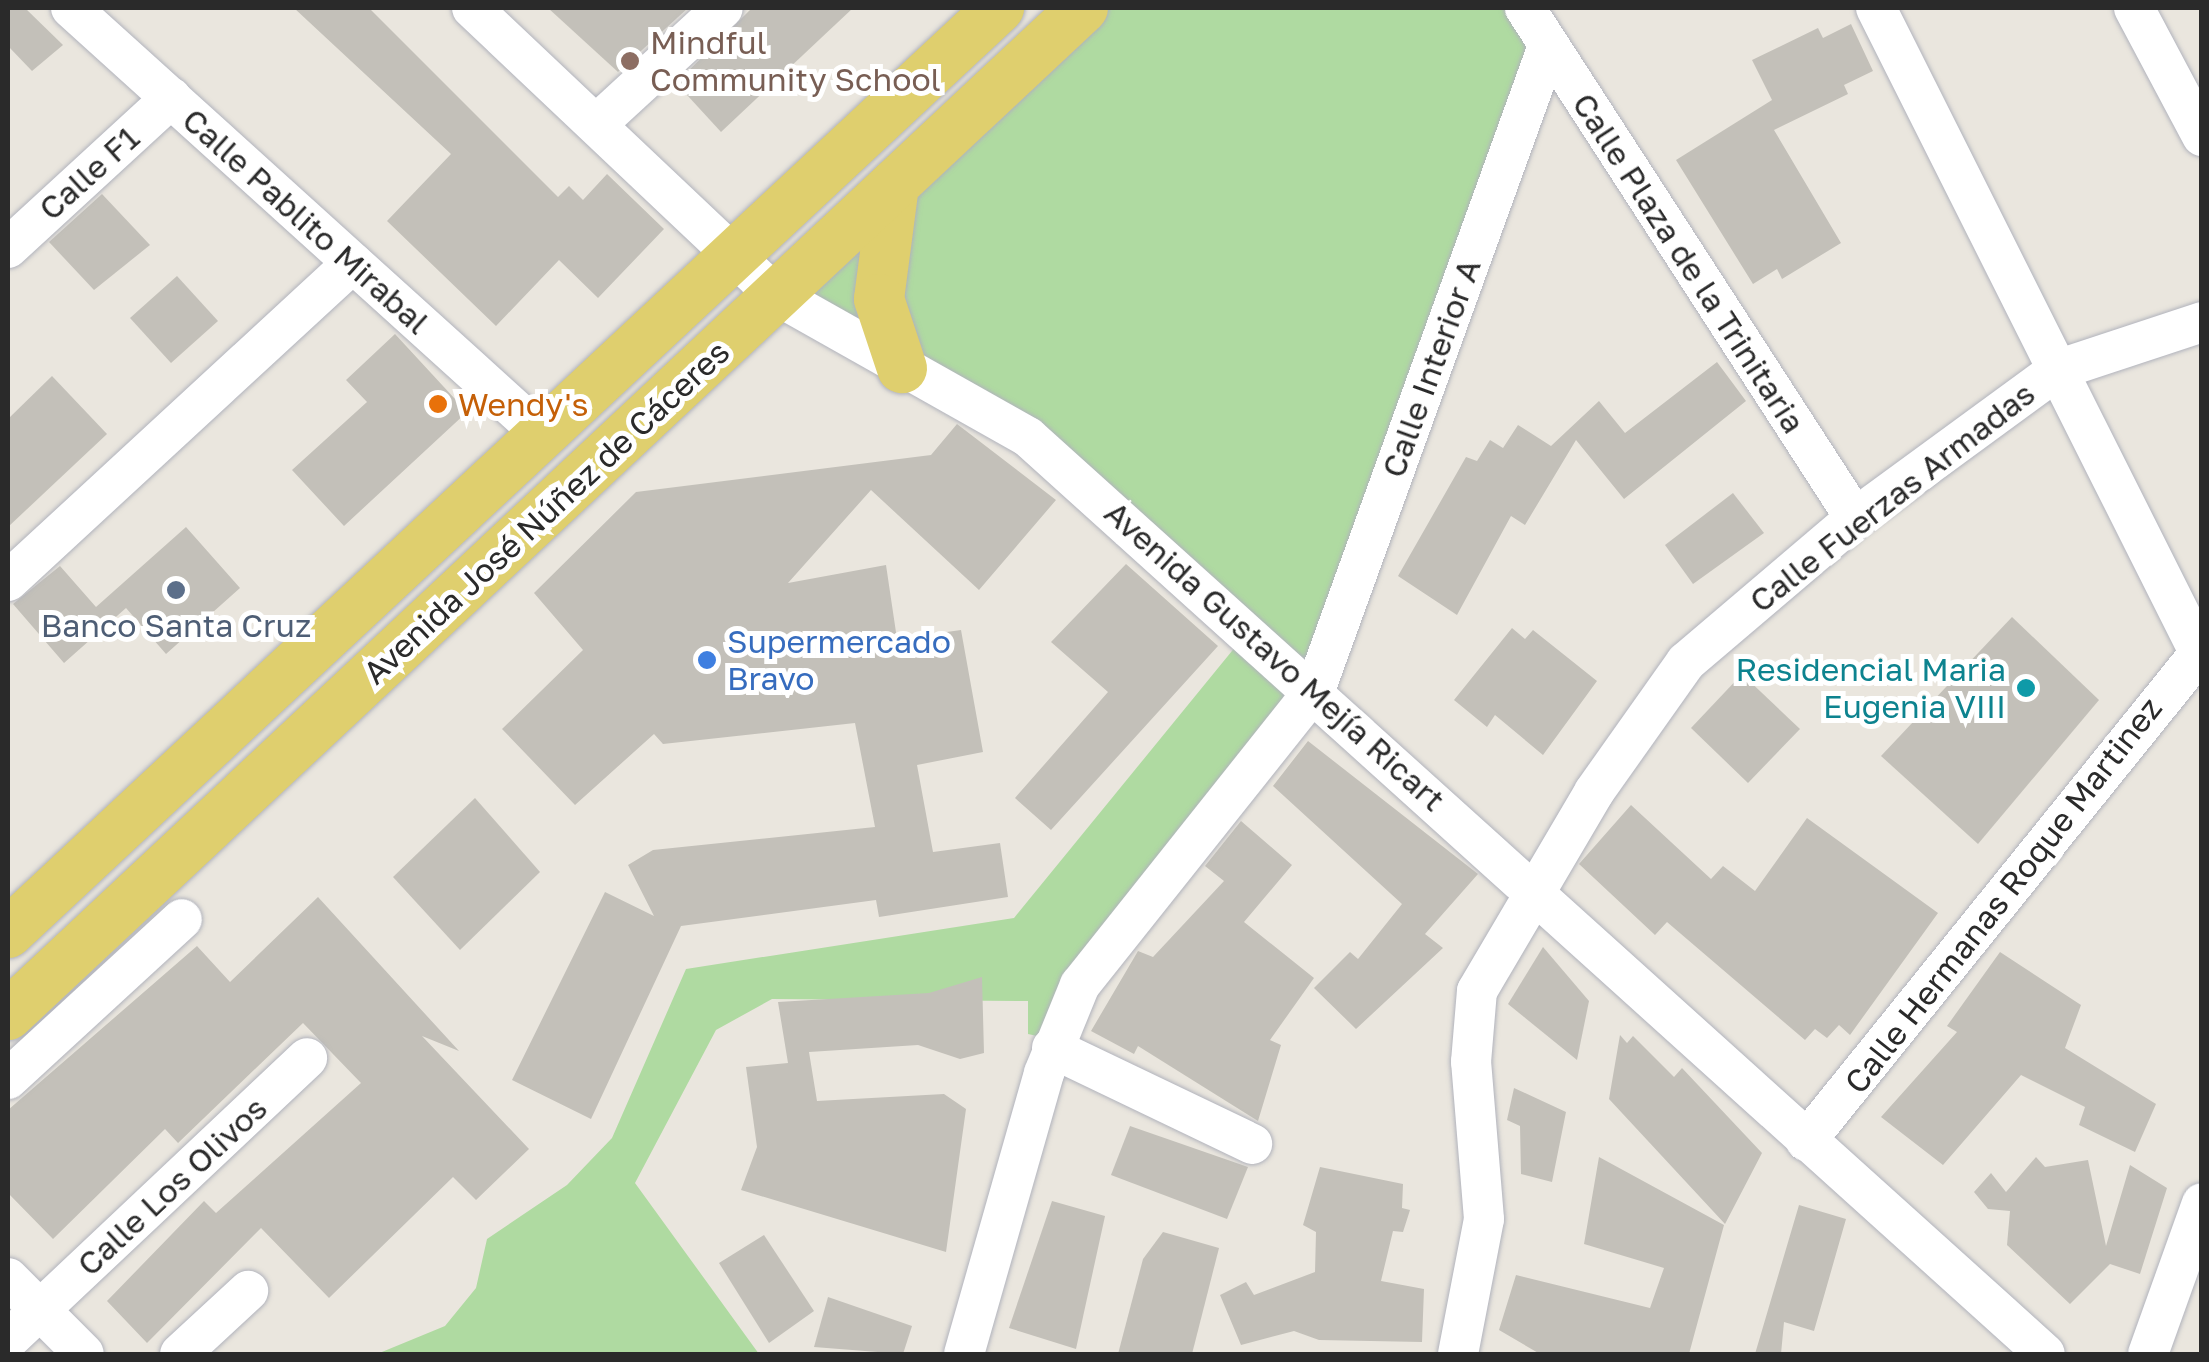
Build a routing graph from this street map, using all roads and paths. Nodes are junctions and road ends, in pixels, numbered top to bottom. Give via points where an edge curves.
1 (71, 8) edge
2 (472, 8) edge
3 (723, 8) edge
4 (999, 8) edge
5 (1083, 8) edge
6 (1524, 8) edge
7 (1876, 8) edge
8 (2134, 8) edge
9 (1548, 46) junction
10 (171, 98) junction
11 (600, 122) junction
12 (2202, 136) edge
13 (894, 185) junction
14 (8, 248) edge
15 (738, 251) junction
16 (353, 263) junction
17 (776, 295) junction
18 (2202, 322) edge
19 (902, 368) junction
20 (2057, 370) junction
21 (542, 434) junction
22 (1855, 518) junction
23 (8, 581) edge
24 (2200, 653) edge
25 (1312, 688) junction
26 (1534, 888) junction
27 (182, 919) dead end
28 (8, 933) edge
29 (1108, 938) dead end
30 (8, 1015) edge
31 (1052, 1048) junction
32 (308, 1058) dead end
33 (8, 1080) edge
34 (1806, 1142) junction
35 (1252, 1144) dead end
36 (2202, 1204) edge
37 (8, 1278) edge
38 (248, 1291) dead end
39 (37, 1313) junction
40 (8, 1340) edge
41 (84, 1354) edge
42 (180, 1354) edge
43 (964, 1354) edge
44 (1458, 1354) edge
45 (2046, 1354) edge
46 (2148, 1354) edge

1 - 10 street, Calle Pablito Mirabal
2 - 11 street, Avenida Gustavo Mejía Ricart
3 - 11 street
4 - 15 main road, Avenida José Núñez de Cáceres
5 - 13 main road, Avenida José Núñez de Cáceres
6 - 9 street, Calle Plaza de la Trinitaria
7 - 20 street
8 - 12 street
9 - 22 street, Calle Plaza de la Trinitaria
9 - 25 street, Calle Interior A
10 - 14 street, Calle F1
10 - 16 street, Calle Pablito Mirabal
11 - 15 street, Avenida Gustavo Mejía Ricart
13 - 17 main road, Avenida José Núñez de Cáceres
13 - 19 main road via 878,299
15 - 17 street, Avenida Gustavo Mejía Ricart
15 - 21 main road, Avenida José Núñez de Cáceres
16 - 21 street, Calle Pablito Mirabal
16 - 23 street
17 - 19 street, Avenida Gustavo Mejía Ricart
17 - 30 main road, Avenida José Núñez de Cáceres
18 - 20 street, Calle Fuerzas Armadas
19 - 25 street, Avenida Gustavo Mejía Ricart via 1028,438
20 - 22 street, Calle Fuerzas Armadas
20 - 24 street
21 - 28 main road, Avenida José Núñez de Cáceres
22 - 26 street, Calle Fuerzas Armadas via 1686,662
24 - 34 street, Calle Hermanas Roque Martinez
25 - 26 street, Avenida Gustavo Mejía Ricart
25 - 29 street
25 - 31 street via 1080,985
26 - 34 street, Avenida Gustavo Mejía Ricart
26 - 44 street, Calle Fuerzas Armadas via 1477,990 1472,1062 1484,1219
27 - 33 street
31 - 35 street
31 - 43 street
32 - 39 street, Calle Los Olivos
34 - 45 street, Avenida Gustavo Mejía Ricart
36 - 46 street
37 - 39 street
38 - 42 street
39 - 40 street, Calle Los Olivos
39 - 41 street

